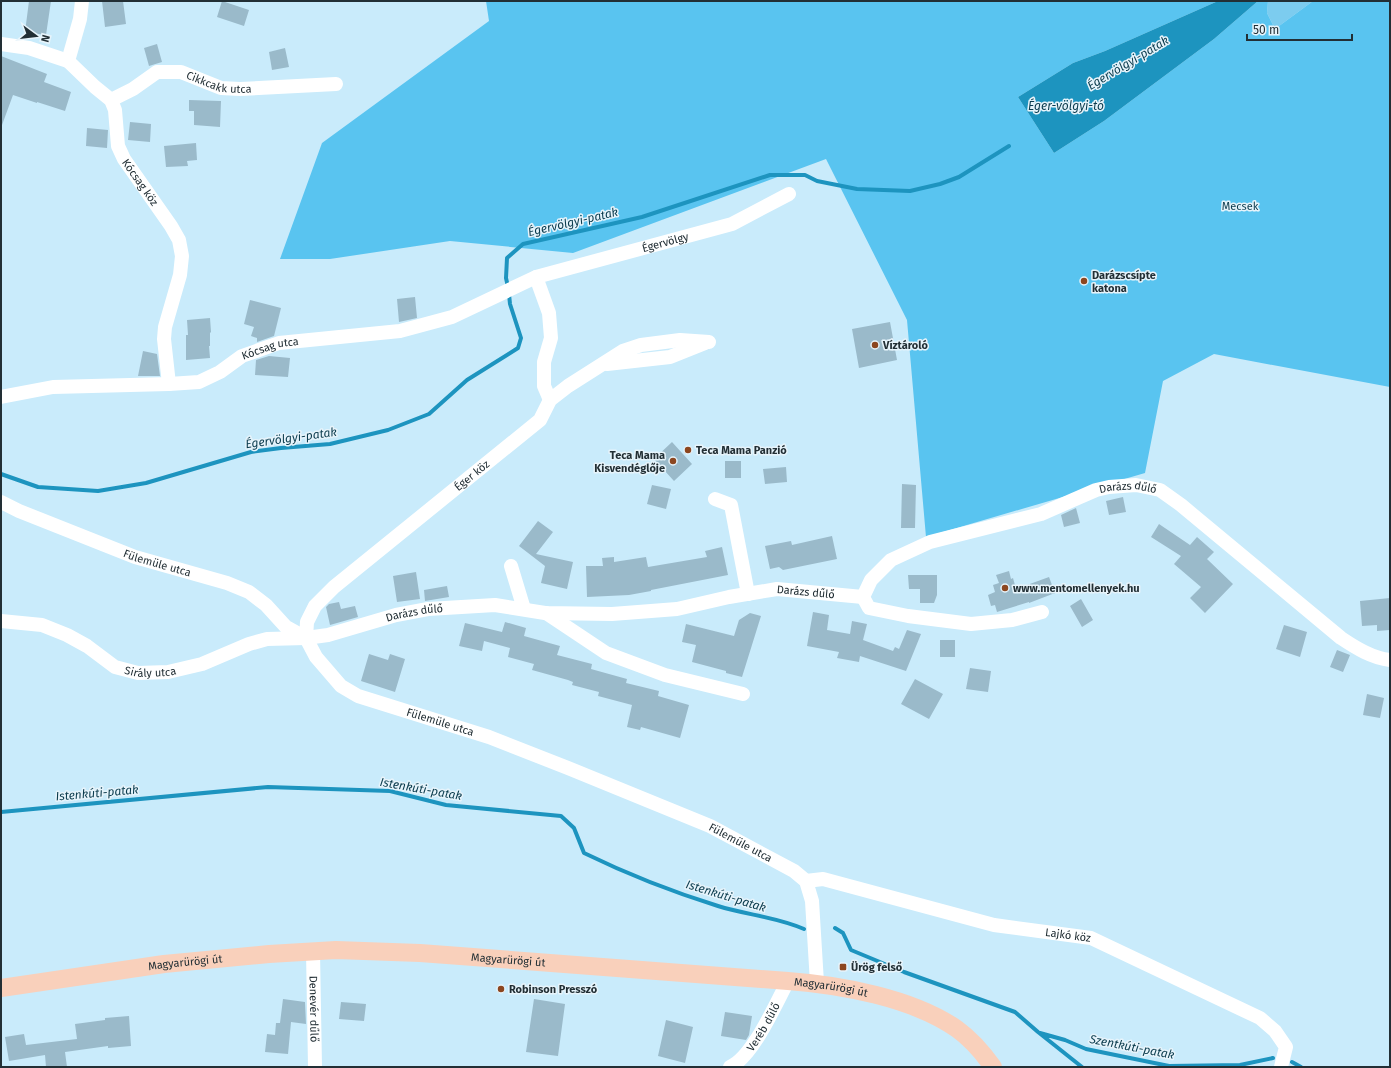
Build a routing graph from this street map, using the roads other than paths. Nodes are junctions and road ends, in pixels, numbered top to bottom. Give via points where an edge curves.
1 (82, 1) edge
2 (1, 44) edge
3 (68, 61) junction
4 (336, 84) dead end
5 (111, 100) junction
6 (789, 194) dead end
7 (536, 277) junction
8 (603, 364) junction
9 (169, 384) junction
10 (1, 397) edge
11 (550, 400) junction
12 (715, 499) dead end
13 (1, 502) edge
14 (511, 566) dead end
15 (748, 594) junction
16 (863, 597) junction
17 (524, 609) junction
18 (1042, 612) dead end
19 (545, 613) junction
20 (1, 621) edge
21 (306, 638) junction
22 (1390, 660) edge
23 (743, 694) dead end
24 (806, 881) junction
25 (313, 951) junction
26 (788, 981) junction
27 (817, 984) junction
28 (1, 988) edge
29 (733, 1066) edge
30 (315, 1067) edge
31 (993, 1067) edge
32 (1281, 1067) edge

1 - 3 street
2 - 3 street via 29,48
3 - 5 street
4 - 5 street, Cikkcakk utca via 221,88 181,72 157,72 133,89
5 - 9 street, Kócsag köz via 115,110 118,146 124,159 179,240 182,256 180,275 164,327
6 - 7 street, Égervölgy via 732,224
7 - 9 street, Kócsag utca via 452,317 400,331 279,343 242,356 220,372 199,382
7 - 11 street via 549,313 551,338 544,362 544,386
8 - 8 street via 670,357 709,342 680,340 641,345 623,351
8 - 11 street
9 - 10 street, Kócsag utca via 52,387
11 - 21 street, Éger köz via 540,420 334,587 315,606 307,622
12 - 15 street via 731,505
13 - 21 street, Fülemüle utca via 135,557 228,583 249,592 266,605 286,627
14 - 17 street
15 - 16 street, Darázs dűlő via 777,589
15 - 19 street, Darázs dűlő via 677,609 612,614
16 - 18 street via 869,608 971,624 1012,620
16 - 22 street, Darázs dűlő via 871,580 891,560 930,542 1041,514 1096,490 1136,485 1160,490 1181,505 1341,638 1374,656
17 - 19 street, Darázs dűlő
17 - 21 street, Darázs dűlő via 495,605 428,609 396,615 328,635
19 - 23 street, Darázs dűlő via 606,653 665,675
20 - 21 street, Sirály utca via 42,625 87,646 116,667 138,673 168,672 202,664 267,639
21 - 24 street, Fülemüle utca via 316,657 341,686 358,696 489,737 710,826 794,871
24 - 27 street via 812,901
24 - 32 street, Lajkó köz via 822,879 994,925 1091,938 1260,1018 1275,1030 1286,1047
25 - 26 main road, Magyarürögi út via 420,953
25 - 28 main road, Magyarürögi út via 164,964
25 - 30 street, Denevér dűlő
26 - 27 main road, Magyarürögi út
26 - 29 street, Veréb dűlő via 756,1040
27 - 31 main road, Magyarürögi út via 870,994 922,1010 958,1030 982,1052

